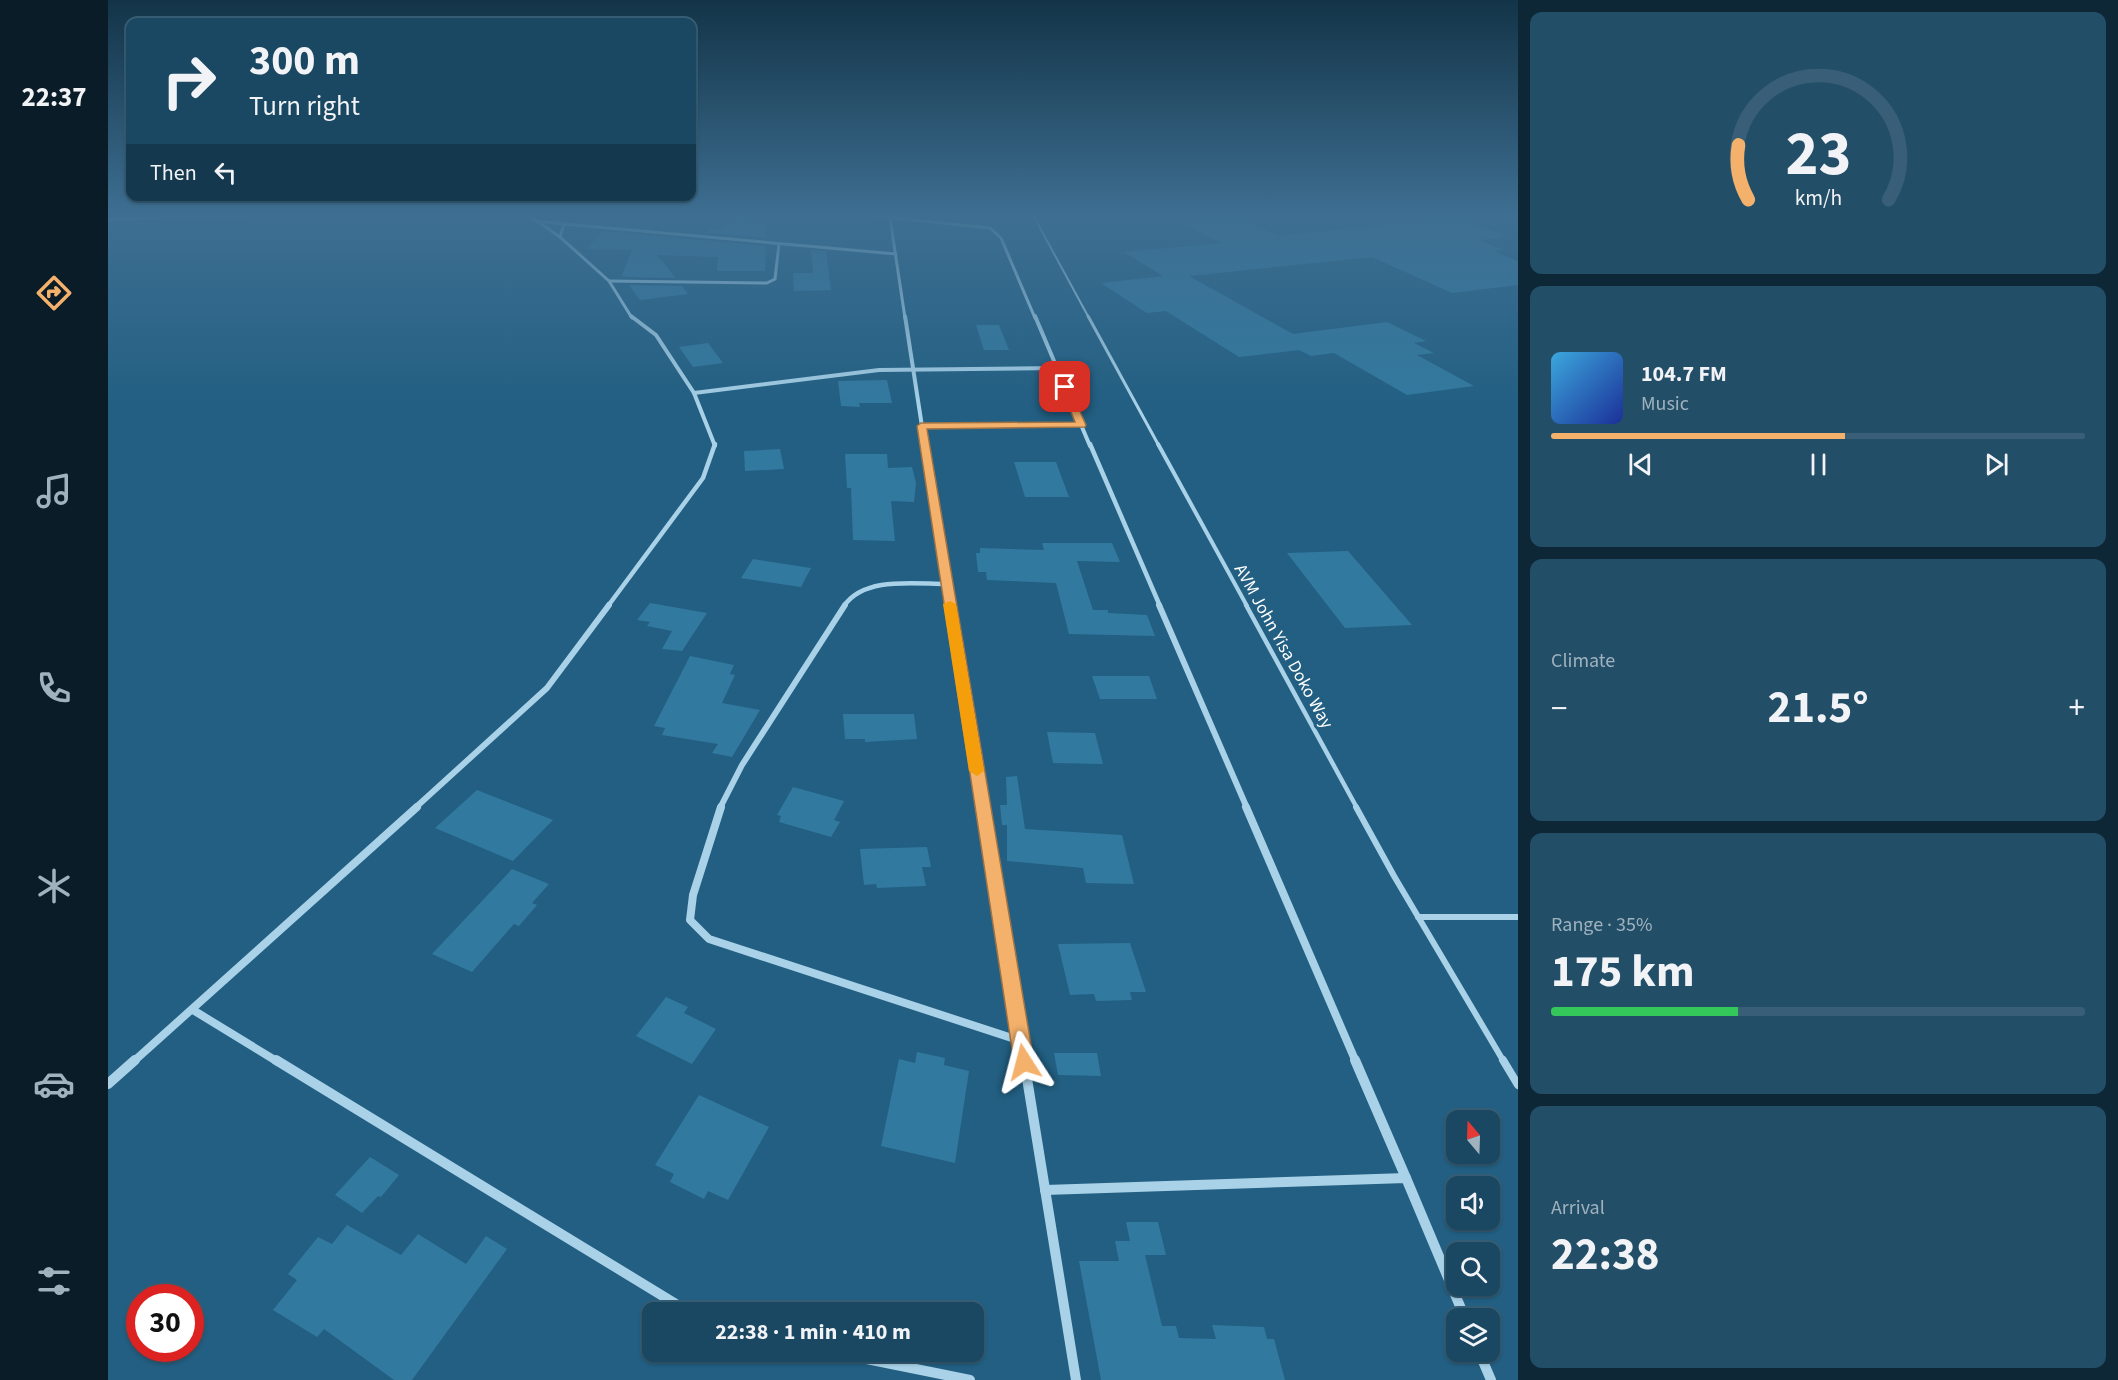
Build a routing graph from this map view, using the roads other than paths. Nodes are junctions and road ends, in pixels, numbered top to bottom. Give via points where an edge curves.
1 (775, 279) edge
2 (900, 279) edge
3 (1017, 279) edge
4 (1068, 279) edge
5 (609, 281) joint
6 (1057, 368) junction
7 (913, 369) junction
8 (694, 393) junction
9 (1081, 425) junction
10 (921, 426) junction
11 (946, 584) junction
12 (1418, 917) junction
13 (1518, 917) edge
14 (193, 1011) junction
15 (1021, 1041) junction
16 (108, 1084) edge
17 (1518, 1085) edge
18 (1406, 1178) junction
19 (1045, 1190) junction
20 (673, 1302) edge
21 (1461, 1308) edge
22 (881, 1362) edge
23 (1483, 1362) edge
24 (970, 1380) edge
25 (1076, 1380) edge
26 (1491, 1380) edge

1 - 5 street via 767,284
2 - 7 street
3 - 6 street
4 - 12 lane, AVM John Yisa Doko Way
5 - 8 street via 633,319 656,335
6 - 7 street
6 - 9 street
7 - 8 street
7 - 10 street
8 - 14 street via 715,445 703,478 547,688
9 - 10 street
9 - 18 street
10 - 11 street
11 - 15 street
11 - 15 street via 875,587 859,590 850,597 742,765 716,816 693,895 690,920 709,939
12 - 13 lane
12 - 17 lane, AVM John Yisa Doko Way
14 - 16 street
14 - 20 street
15 - 19 street
18 - 19 street
18 - 21 street
19 - 25 street
22 - 24 street
23 - 26 street

